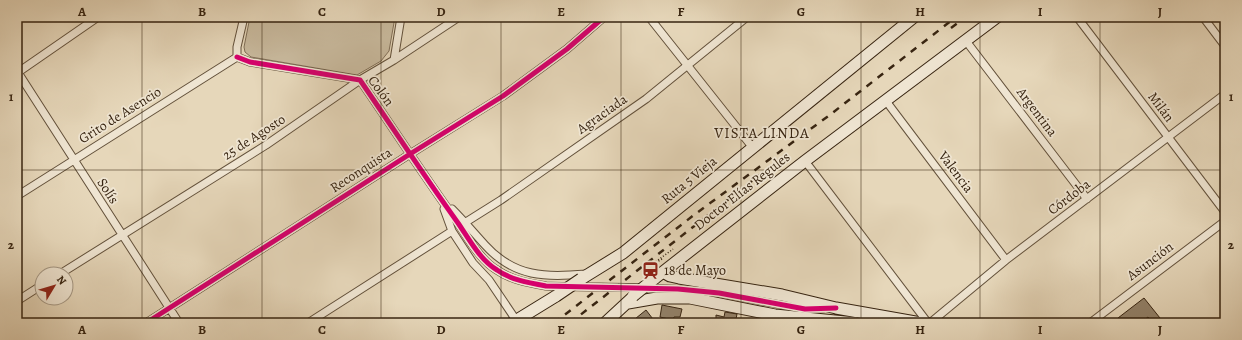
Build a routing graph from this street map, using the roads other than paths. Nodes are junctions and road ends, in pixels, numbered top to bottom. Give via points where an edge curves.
1 (98, 17) edge
2 (244, 17) edge
3 (401, 17) edge
4 (459, 17) edge
5 (604, 17) edge
6 (649, 17) edge
7 (747, 17) edge
8 (914, 17) edge
9 (998, 17) edge
10 (1077, 17) edge
11 (1203, 17) edge
12 (966, 41) junction
13 (1225, 46) edge
14 (237, 57) junction
15 (394, 60) junction
16 (688, 65) junction
17 (17, 72) edge
18 (360, 80) junction
19 (1225, 94) edge
20 (886, 101) junction
21 (1168, 138) junction
22 (754, 148) junction
23 (410, 154) junction
24 (73, 160) junction
25 (805, 161) junction
26 (17, 196) edge
27 (441, 199) junction
28 (1087, 199) junction
29 (1225, 212) edge
30 (1225, 221) edge
31 (466, 222) junction
32 (452, 231) junction
33 (121, 235) junction
34 (1006, 260) junction
35 (73, 266) edge
36 (664, 272) junction
37 (585, 276) junction
38 (34, 290) edge
39 (630, 299) junction
40 (17, 301) edge
41 (169, 308) junction
42 (836, 308) junction
43 (805, 309) junction
44 (781, 319) edge
45 (835, 320) junction
46 (514, 322) edge
47 (146, 323) edge
48 (179, 323) edge
49 (308, 323) edge
50 (605, 323) edge
51 (855, 323) edge
52 (921, 323) edge
53 (929, 323) edge
54 (1090, 323) edge

1 - 17 street
2 - 14 street
3 - 15 street
4 - 15 street, 25 de Agosto
5 - 23 street, Reconquista via 503,96
6 - 16 street
7 - 16 street, Agraciada
8 - 22 street, Ruta 5 Vieja
9 - 12 street, Doctor Elías Regules
10 - 21 street, Milán
11 - 13 street
12 - 20 street, Doctor Elías Regules
12 - 28 street, Argentina
14 - 18 street, Colón via 250,62
14 - 24 street, Grito de Asencio
15 - 18 street, 25 de Agosto
16 - 22 street
16 - 31 street, Agraciada via 646,100
17 - 24 street, Solís
18 - 23 street, Colón
18 - 33 street, 25 de Agosto via 266,145
19 - 21 street, Córdoba
20 - 25 street, Doctor Elías Regules
20 - 34 street, Valencia
21 - 28 street, Córdoba
21 - 29 street, Milán
22 - 37 street, Ruta 5 Vieja via 623,253
23 - 27 street, Colón
23 - 41 street, Reconquista
24 - 26 street, Grito de Asencio
24 - 33 street, Solís
25 - 36 street, Doctor Elías Regules
25 - 53 street, Córdoba
27 - 31 street, Colón
27 - 32 street, Colón
27 - 43 street, Colón via 483,258 496,270 525,282 546,286 678,289
28 - 34 street, Córdoba
30 - 54 street, Asunción
31 - 37 street, Colón via 498,258 519,270 538,274
32 - 46 street, Colón via 473,263 490,280
32 - 49 street
33 - 35 street, 25 de Agosto
33 - 41 street, Solís
34 - 53 street, Córdoba
36 - 39 street, Doctor Elías Regules, bridge
36 - 42 street via 679,278 782,295
37 - 46 street, Ruta 5 Vieja, bridge
38 - 40 street
39 - 44 street via 690,298
39 - 50 street, Doctor Elías Regules
41 - 47 street, Reconquista
41 - 48 street, Solís
42 - 43 street
42 - 52 street
43 - 45 street
44 - 45 street
45 - 51 street

